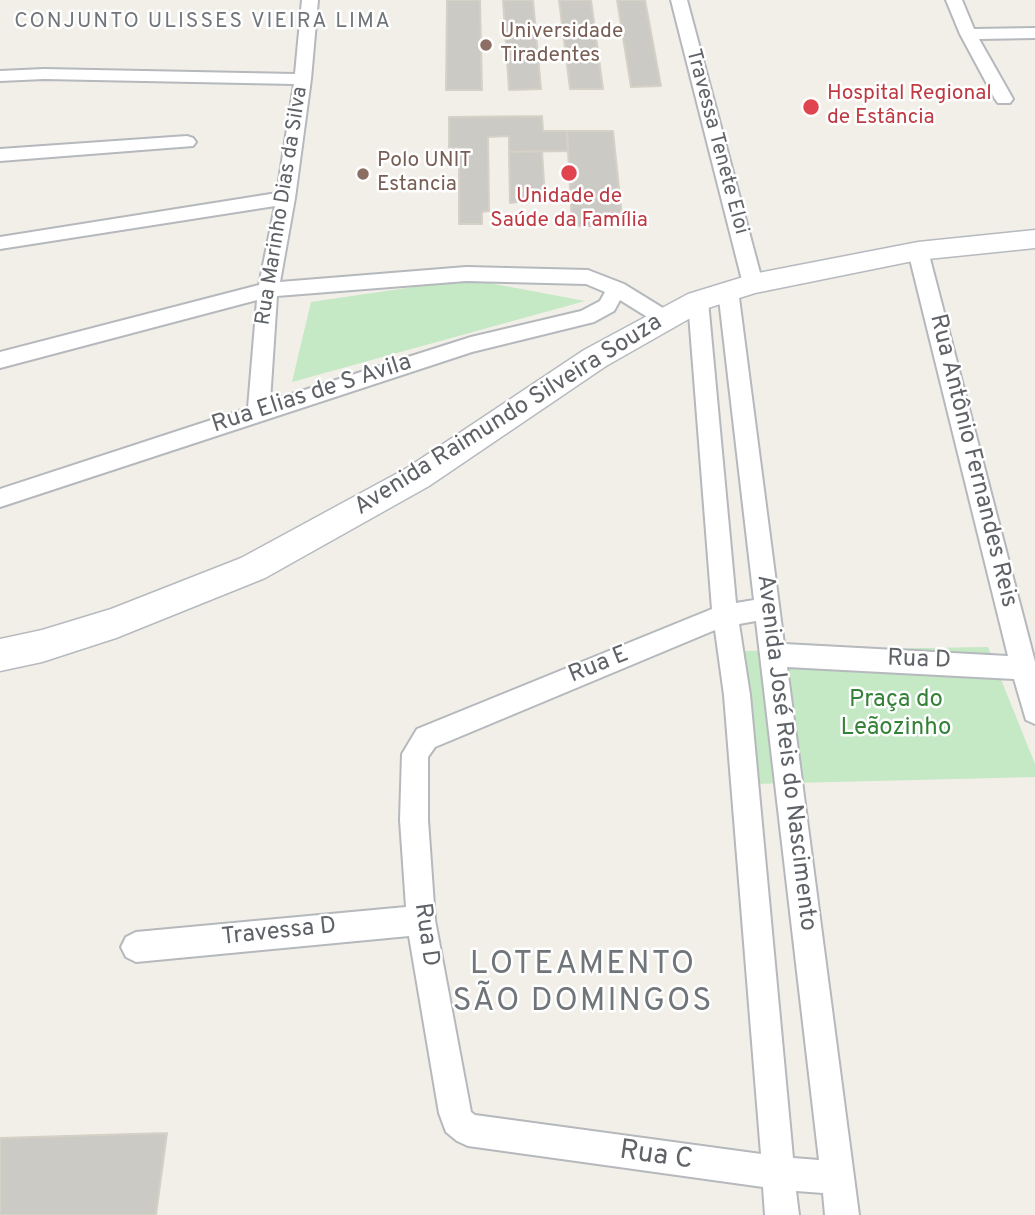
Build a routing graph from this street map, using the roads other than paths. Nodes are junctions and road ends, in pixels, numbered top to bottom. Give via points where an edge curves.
1 (310, 0) edge
2 (678, 0) edge
3 (954, 0) edge
4 (1035, 33) edge
5 (968, 34) junction
6 (0, 76) edge
7 (303, 79) junction
8 (1004, 99) dead end
9 (187, 142) dead end
10 (0, 155) edge
11 (286, 198) junction
12 (1035, 239) edge
13 (0, 243) edge
14 (918, 251) junction
15 (741, 287) junction
16 (617, 289) junction
17 (268, 290) junction
18 (698, 302) junction
19 (664, 318) junction
20 (0, 360) edge
21 (259, 412) junction
22 (0, 498) edge
23 (766, 610) junction
24 (725, 615) junction
25 (0, 655) edge
26 (773, 656) junction
27 (1023, 668) junction
28 (1035, 712) edge
29 (434, 733) joint
30 (421, 920) junction
31 (136, 947) dead end
32 (475, 1133) joint
33 (777, 1173) junction
34 (837, 1178) junction
35 (782, 1215) edge
36 (842, 1215) edge

1 - 7 street, Rua Marinho Dias da Silva
2 - 15 street, Travessa Tenete Eloi
3 - 5 street
4 - 5 street
5 - 8 street
6 - 7 street
7 - 11 street, Rua Marinho Dias da Silva
9 - 10 street
11 - 13 street
11 - 17 street, Rua Marinho Dias da Silva
12 - 14 street, Avenida Raimundo Silveira Souza
14 - 15 street, Avenida Raimundo Silveira Souza
14 - 27 street, Rua Antônio Fernandes Reis
15 - 18 street, Avenida Raimundo Silveira Souza
15 - 23 street, Avenida José Reis do Nascimento
16 - 17 street via 588,277 466,274
16 - 19 street
16 - 21 street, Rua Elias de S Avila via 607,306 587,317 471,345
17 - 20 street
17 - 21 street, Rua Marinho Dias da Silva
18 - 19 street, Avenida Raimundo Silveira Souza
18 - 24 street, Avenida José Reis do Nascimento
19 - 25 street, Avenida Raimundo Silveira Souza via 595,358 418,477 253,568 116,623
21 - 22 street, Rua Elias de S Avila
23 - 24 street, Rua E
23 - 26 street, Avenida José Reis do Nascimento
24 - 29 street, Rua E
24 - 33 street, Avenida José Reis do Nascimento via 737,695
26 - 27 street, Rua D
26 - 34 street, Avenida José Reis do Nascimento
27 - 28 street, Rua Antônio Fernandes Reis
29 - 30 street, Rua D via 415,754
30 - 31 street, Travessa D
30 - 32 street, Rua D via 455,1113 462,1125
32 - 33 street, Rua C
33 - 34 street, Rua C
33 - 35 street, Avenida José Reis do Nascimento
34 - 36 street, Avenida José Reis do Nascimento

